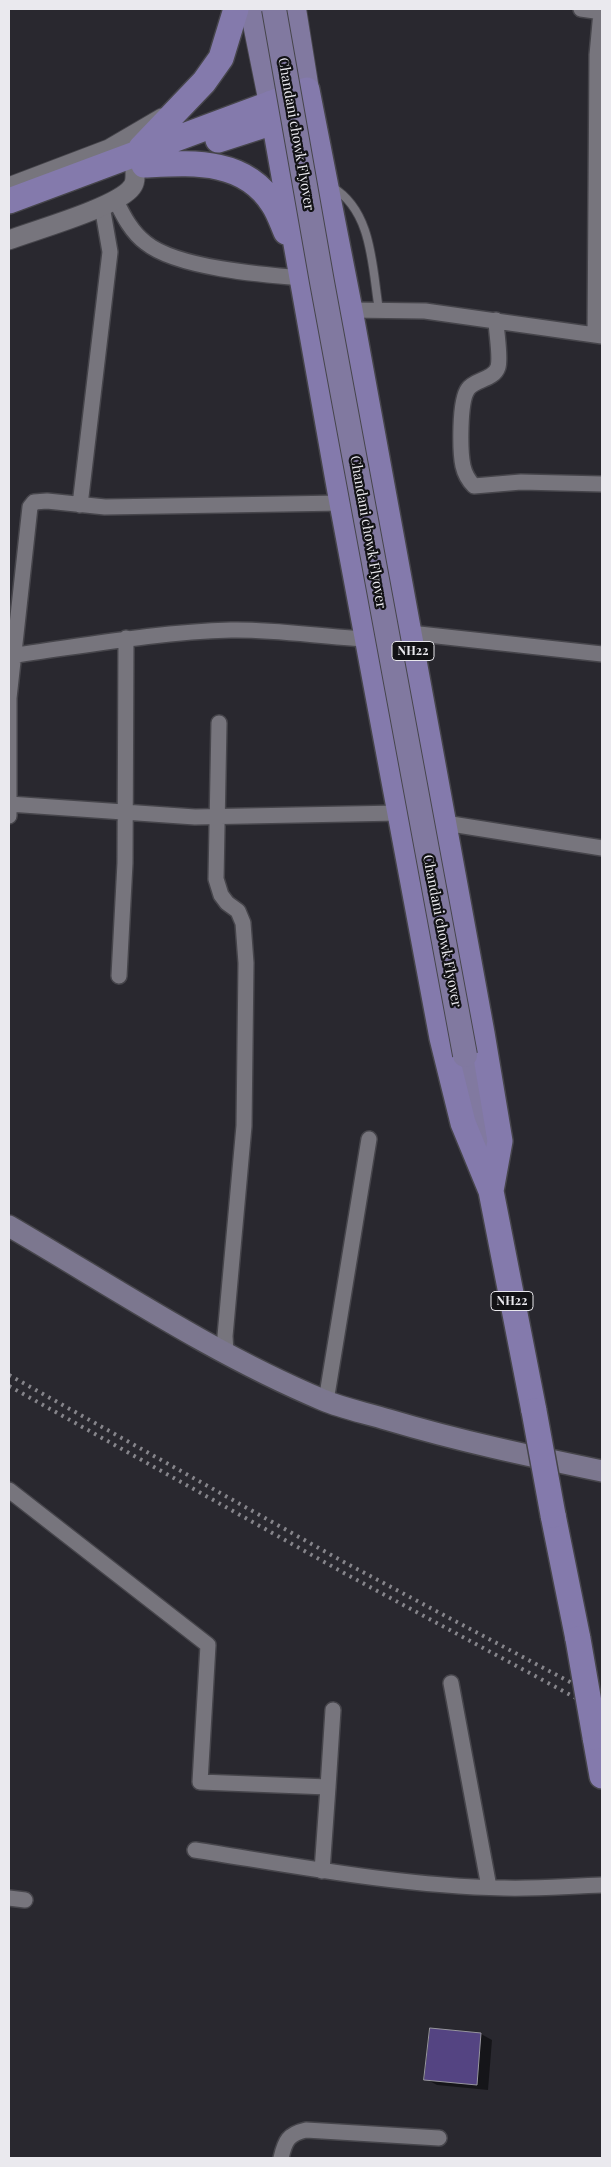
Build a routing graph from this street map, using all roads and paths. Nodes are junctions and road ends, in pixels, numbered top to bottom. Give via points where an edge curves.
1 (236, 9) edge
2 (252, 9) edge
3 (274, 9) edge
4 (294, 9) edge
5 (581, 9) edge
6 (602, 12) edge
7 (309, 101) junction
8 (180, 107) junction
9 (273, 112) junction
10 (139, 162) junction
11 (324, 183) junction
12 (9, 187) edge
13 (9, 201) edge
14 (108, 202) junction
15 (9, 217) edge
16 (9, 240) edge
17 (599, 241) edge
18 (302, 271) junction
19 (350, 310) junction
20 (378, 310) junction
21 (496, 320) junction
22 (599, 335) edge
23 (602, 484) edge
24 (342, 503) junction
25 (80, 505) junction
26 (410, 633) junction
27 (126, 638) junction
28 (367, 639) junction
29 (602, 654) edge
30 (12, 656) edge
31 (219, 723) dead end
32 (9, 804) edge
33 (126, 811) junction
34 (399, 813) junction
35 (9, 816) edge
36 (216, 817) junction
37 (445, 823) junction
38 (602, 848) edge
39 (119, 976) dead end
40 (370, 1138) dead end
41 (490, 1191) junction
42 (9, 1226) edge
43 (226, 1353) junction
44 (326, 1401) junction
45 (602, 1471) edge
46 (9, 1490) edge
47 (451, 1683) dead end
48 (333, 1710) dead end
49 (602, 1776) edge
50 (328, 1787) junction
51 (195, 1850) dead end
52 (322, 1871) junction
53 (602, 1885) edge
54 (489, 1887) junction
55 (9, 1898) edge
56 (25, 1900) dead end
57 (439, 2138) dead end
58 (281, 2158) edge

1 - 8 highway via 222,58
2 - 9 main road
3 - 41 main road, Chandani chowk Flyover, bridge via 323,292
4 - 7 main road
5 - 6 street
6 - 17 street via 597,55
7 - 9 highway
7 - 11 highway, NH22
8 - 10 highway
8 - 12 street via 109,149
9 - 10 highway
9 - 18 highway, NH22
10 - 13 highway
10 - 14 street via 133,186
10 - 15 highway
10 - 18 highway via 212,164 251,181 273,204
11 - 19 highway, NH22
11 - 20 lane via 342,193 361,218
14 - 16 street
14 - 18 street via 146,244 175,257 259,275
14 - 25 street via 110,252
17 - 22 street
18 - 24 highway, NH22
19 - 20 street
19 - 26 highway, NH22
20 - 21 street via 425,311
21 - 22 street
21 - 23 street via 498,367 492,376 478,381 468,390 464,401 462,465 467,479 474,486 528,482
24 - 25 street
24 - 28 highway, NH22
25 - 30 street via 47,501 34,502 30,507
26 - 29 street
26 - 37 highway, NH22
27 - 28 street via 232,630
27 - 30 street
27 - 33 street
28 - 34 highway, NH22
30 - 32 street
31 - 36 street
32 - 33 street
32 - 35 street
33 - 36 street
33 - 39 street
34 - 36 street
34 - 41 highway, NH22 via 452,1081 463,1123
36 - 43 street via 216,880 221,895 238,912 243,923 246,963 244,1117
37 - 38 street
37 - 41 highway, NH22 via 500,1141
40 - 44 street
41 - 49 highway, NH22, bridge
42 - 43 main road
43 - 44 main road
44 - 45 main road via 500,1450
46 - 50 street via 208,1645 200,1782
47 - 54 street
48 - 50 street
50 - 52 street
51 - 52 street
52 - 54 street
53 - 54 street
55 - 56 street
57 - 58 street via 306,2130 286,2139

